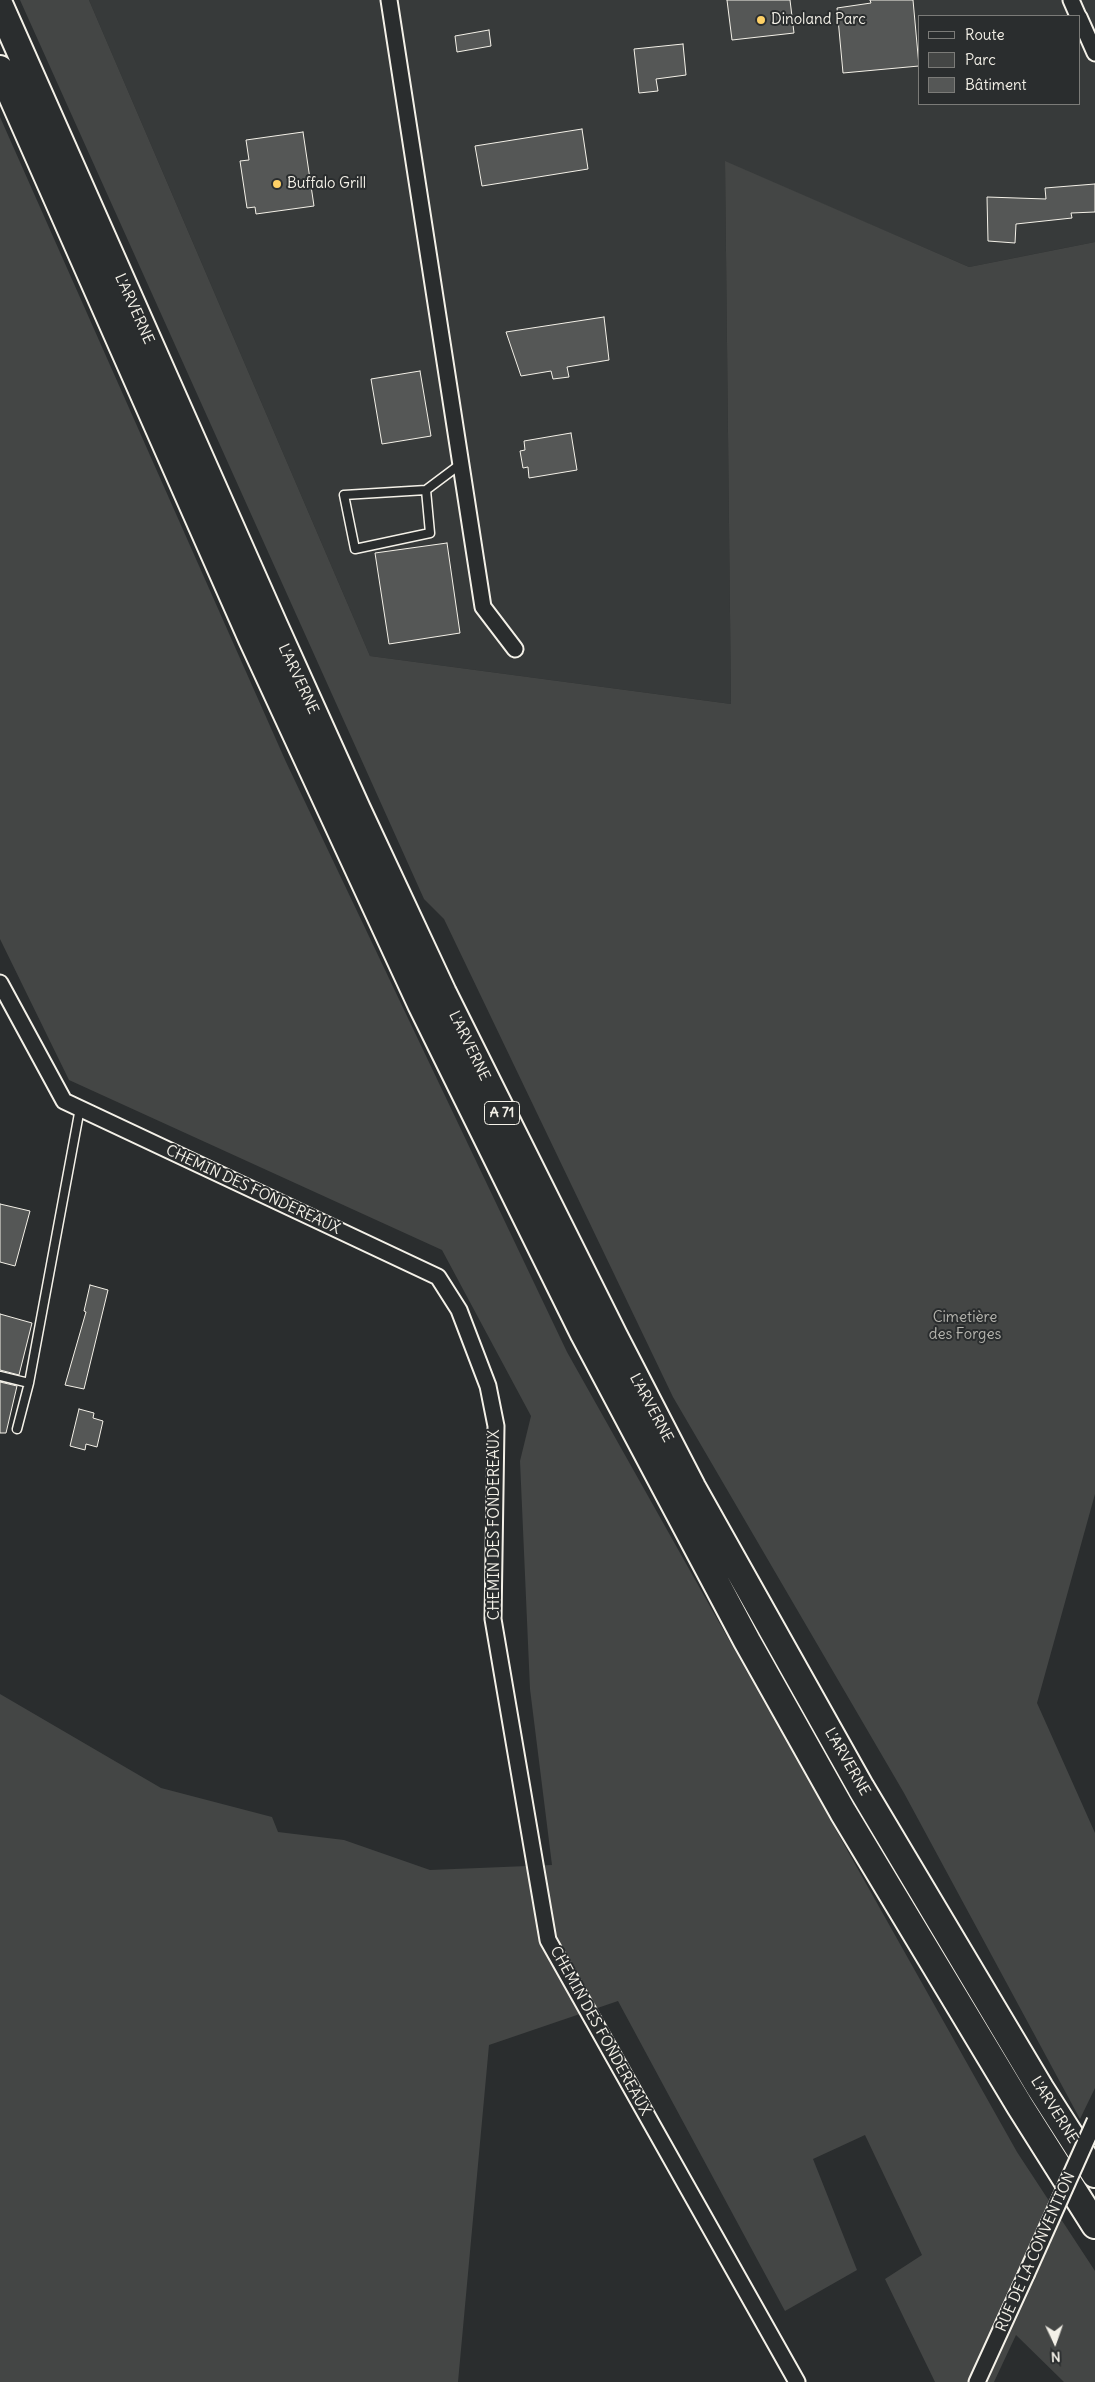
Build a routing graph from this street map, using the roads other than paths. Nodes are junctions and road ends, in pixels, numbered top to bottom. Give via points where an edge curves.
1 (389, 0) edge
2 (1071, 0) edge
3 (0, 6) edge
4 (1077, 15) edge
5 (1080, 21) edge
6 (1095, 52) edge
7 (0, 69) edge
8 (462, 463) junction
9 (426, 490) junction
10 (515, 649) dead end
11 (0, 983) edge
12 (80, 1108) junction
13 (0, 1376) edge
14 (29, 1383) junction
15 (17, 1429) dead end
16 (1095, 2121) edge
17 (1095, 2174) edge
18 (1095, 2225) edge
19 (797, 2382) edge
20 (977, 2382) edge

1 - 8 street
2 - 4 street
3 - 17 highway, L'ARVERNE / A 71 via 358,809 448,1002 614,1336 692,1487 861,1788
5 - 6 street
7 - 18 highway, L'ARVERNE / A 71 via 264,665 421,1004 584,1334 747,1641 843,1812 1009,2089
8 - 9 lane
8 - 10 street via 484,607
9 - 9 lane via 344,495 355,549 430,533
11 - 12 street, CHEMIN DES FONDEREAUX via 64,1100
12 - 14 lane
12 - 19 street, CHEMIN DES FONDEREAUX via 438,1277 460,1310 488,1386 496,1426 493,1620 548,1940
13 - 14 lane
14 - 15 lane
16 - 20 street, RUE DE LA CONVENTION, bridge

